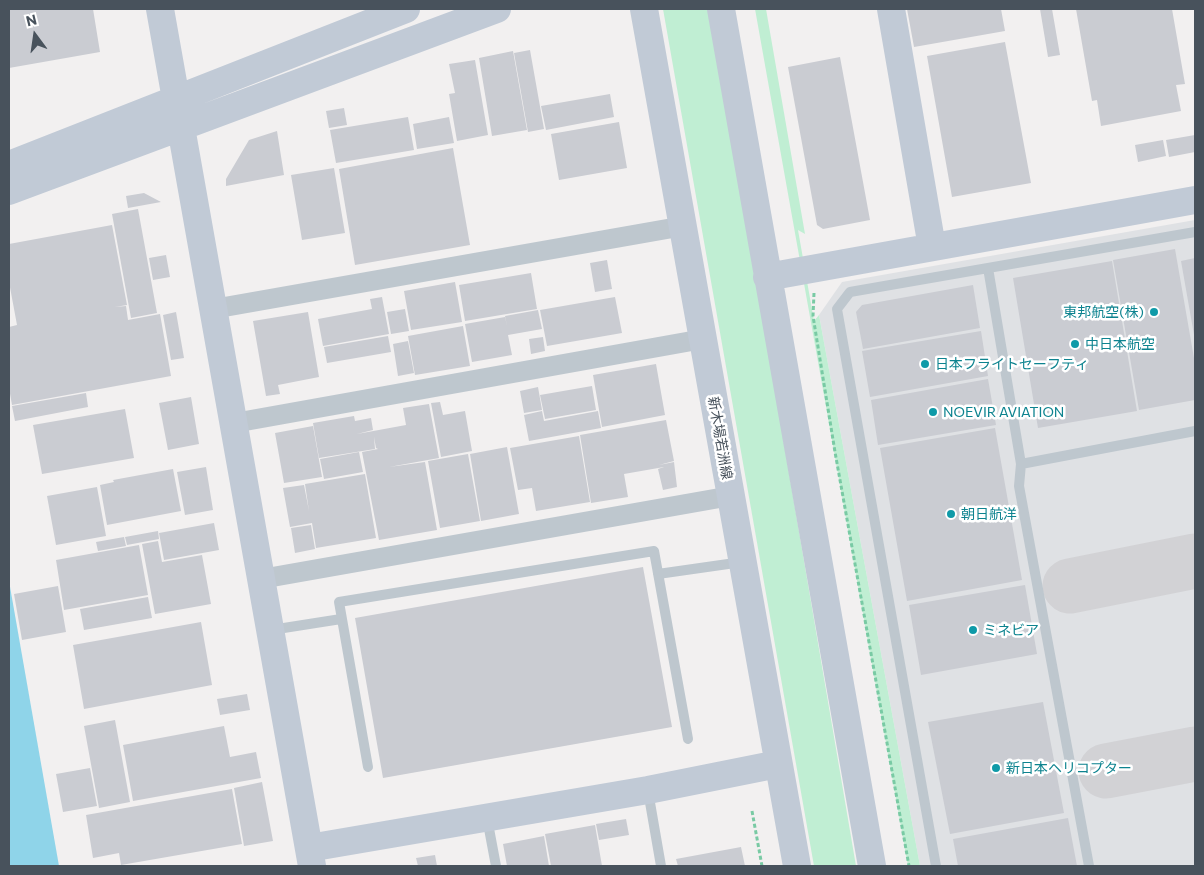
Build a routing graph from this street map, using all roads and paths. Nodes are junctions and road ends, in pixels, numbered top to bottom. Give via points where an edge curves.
1 (160, 9) edge
2 (406, 9) edge
3 (497, 9) edge
4 (644, 9) edge
5 (721, 9) edge
6 (891, 9) edge
7 (176, 99) junction
8 (180, 126) junction
9 (19, 174) edge
10 (1195, 200) edge
11 (684, 226) junction
12 (1195, 232) edge
13 (932, 247) junction
14 (988, 268) junction
15 (767, 277) junction
16 (814, 289) dead end
17 (213, 309) junction
18 (703, 339) junction
19 (234, 423) junction
20 (1195, 431) edge
21 (1021, 464) junction
22 (731, 496) junction
23 (742, 562) junction
24 (658, 574) junction
25 (261, 579) junction
26 (341, 619) junction
27 (270, 630) junction
28 (688, 738) dead end
29 (778, 764) junction
30 (368, 767) dead end
31 (648, 790) junction
32 (752, 811) dead end
33 (487, 818) junction
34 (311, 857) edge
35 (496, 866) edge
36 (662, 866) edge
37 (762, 866) edge
38 (797, 866) edge
39 (872, 866) edge
40 (909, 866) edge
41 (936, 866) edge
42 (1089, 866) edge

1 - 7 street
2 - 7 street
3 - 8 street
4 - 11 street, 新木場若洲線
5 - 15 street
6 - 13 street
7 - 8 street
7 - 9 street
8 - 9 street
8 - 17 street
10 - 13 street
11 - 17 street
11 - 18 street, 新木場若洲線
12 - 14 lane
13 - 15 street
14 - 21 lane
14 - 41 lane via 850,292 837,309
15 - 39 street
16 - 40 path via 813,316 835,452
17 - 19 street
18 - 19 street
18 - 22 street, 新木場若洲線
19 - 25 street
20 - 21 lane
21 - 42 lane via 1019,486
22 - 23 street, 新木場若洲線
22 - 25 street
23 - 24 lane
23 - 29 street, 新木場若洲線
24 - 26 lane via 654,551 338,602
24 - 28 lane
25 - 27 street
26 - 27 lane
26 - 30 lane
27 - 34 street
29 - 31 street
29 - 38 street, 新木場若洲線
31 - 33 street
31 - 36 lane
32 - 37 path
33 - 34 street
33 - 35 lane

